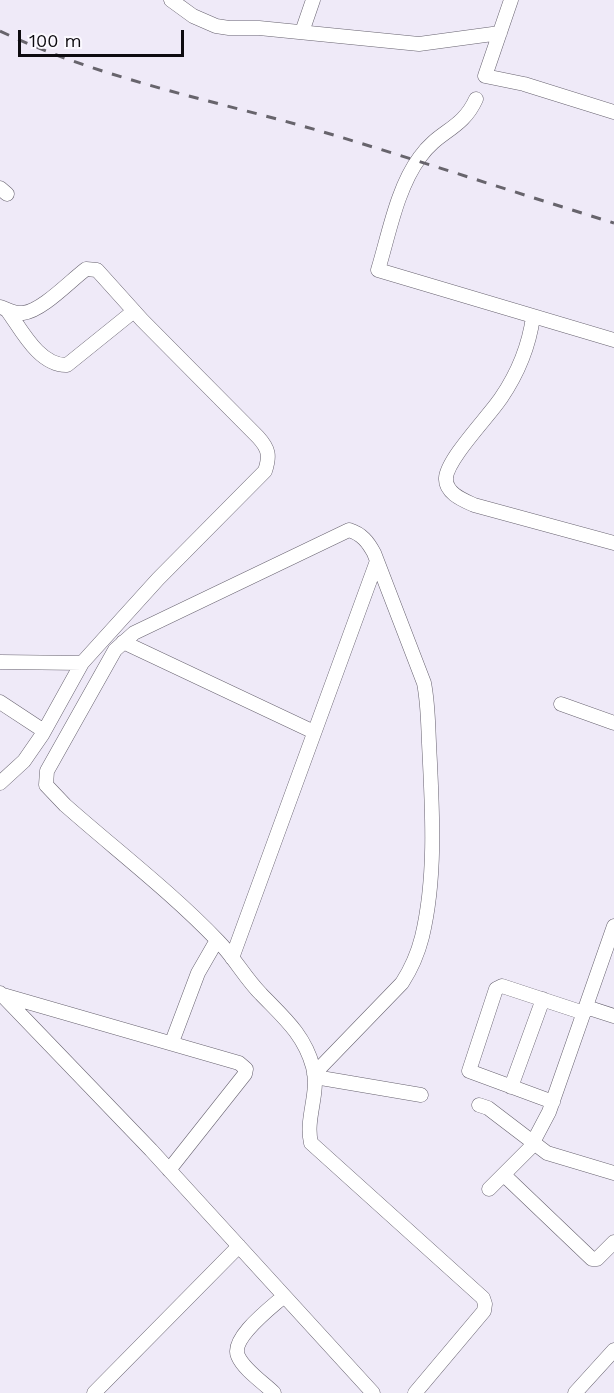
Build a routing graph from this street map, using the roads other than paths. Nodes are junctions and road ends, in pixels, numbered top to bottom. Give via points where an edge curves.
1 (171, 0) edge
2 (312, 0) edge
3 (511, 0) edge
4 (302, 33) junction
5 (500, 33) junction
6 (476, 99) dead end
7 (614, 112) edge
8 (3, 308) edge
9 (134, 311) junction
10 (533, 316) junction
11 (614, 340) edge
12 (614, 543) edge
13 (377, 561) junction
14 (123, 642) junction
15 (0, 662) edge
16 (82, 663) junction
17 (0, 702) edge
18 (561, 704) dead end
19 (614, 723) edge
20 (44, 730) junction
21 (314, 732) junction
22 (0, 783) edge
23 (614, 926) edge
24 (217, 940) junction
25 (231, 958) junction
26 (1, 994) edge
27 (543, 999) junction
28 (585, 1010) junction
29 (614, 1016) edge
30 (172, 1042) junction
31 (315, 1076) junction
32 (511, 1087) junction
33 (421, 1095) dead end
34 (553, 1102) junction
35 (478, 1105) dead end
36 (532, 1144) junction
37 (170, 1170) junction
38 (614, 1173) edge
39 (504, 1175) junction
40 (489, 1189) dead end
41 (614, 1242) edge
42 (239, 1246) junction
43 (284, 1296) junction
44 (614, 1350) edge
45 (94, 1393) edge
46 (274, 1393) edge
47 (372, 1393) edge
48 (415, 1393) edge
49 (574, 1393) edge

1 - 4 street via 216,26
2 - 4 street
3 - 5 street
4 - 5 street via 419,44
5 - 7 street via 484,76
6 - 10 street via 464,120 438,136 417,162 378,270
8 - 9 street via 26,313 86,269 97,270
8 - 9 street via 36,349 58,365 67,365
9 - 16 street via 258,437 267,447 269,458 265,471
10 - 11 street
10 - 12 street via 529,341 517,371 497,404 451,461 447,486 474,505
13 - 14 street via 368,542 349,531 134,633
13 - 21 street
13 - 31 street via 420,669 428,700 431,791 426,917 417,954 402,983
14 - 21 street
14 - 24 street via 55,755 47,771 46,785
15 - 16 street
16 - 20 street
17 - 20 street
18 - 19 street
20 - 22 street via 24,761
21 - 25 street
23 - 28 street
24 - 25 street
24 - 30 street via 198,973
25 - 31 street via 291,1023 308,1052
26 - 30 street
26 - 37 street
27 - 28 street
27 - 32 street
27 - 32 street via 502,986 496,989 469,1071
28 - 29 street
28 - 34 street
30 - 37 street via 239,1063 246,1069
31 - 33 street
31 - 48 street via 311,1143 470,1285 485,1304 484,1311
32 - 34 street
34 - 36 street
35 - 36 street via 488,1108
36 - 38 street via 547,1153
36 - 39 street
37 - 42 street
39 - 40 street
39 - 41 street via 592,1259 597,1259
42 - 43 street
42 - 45 street
43 - 46 street via 245,1332 237,1348 237,1356
43 - 47 street
44 - 49 street

